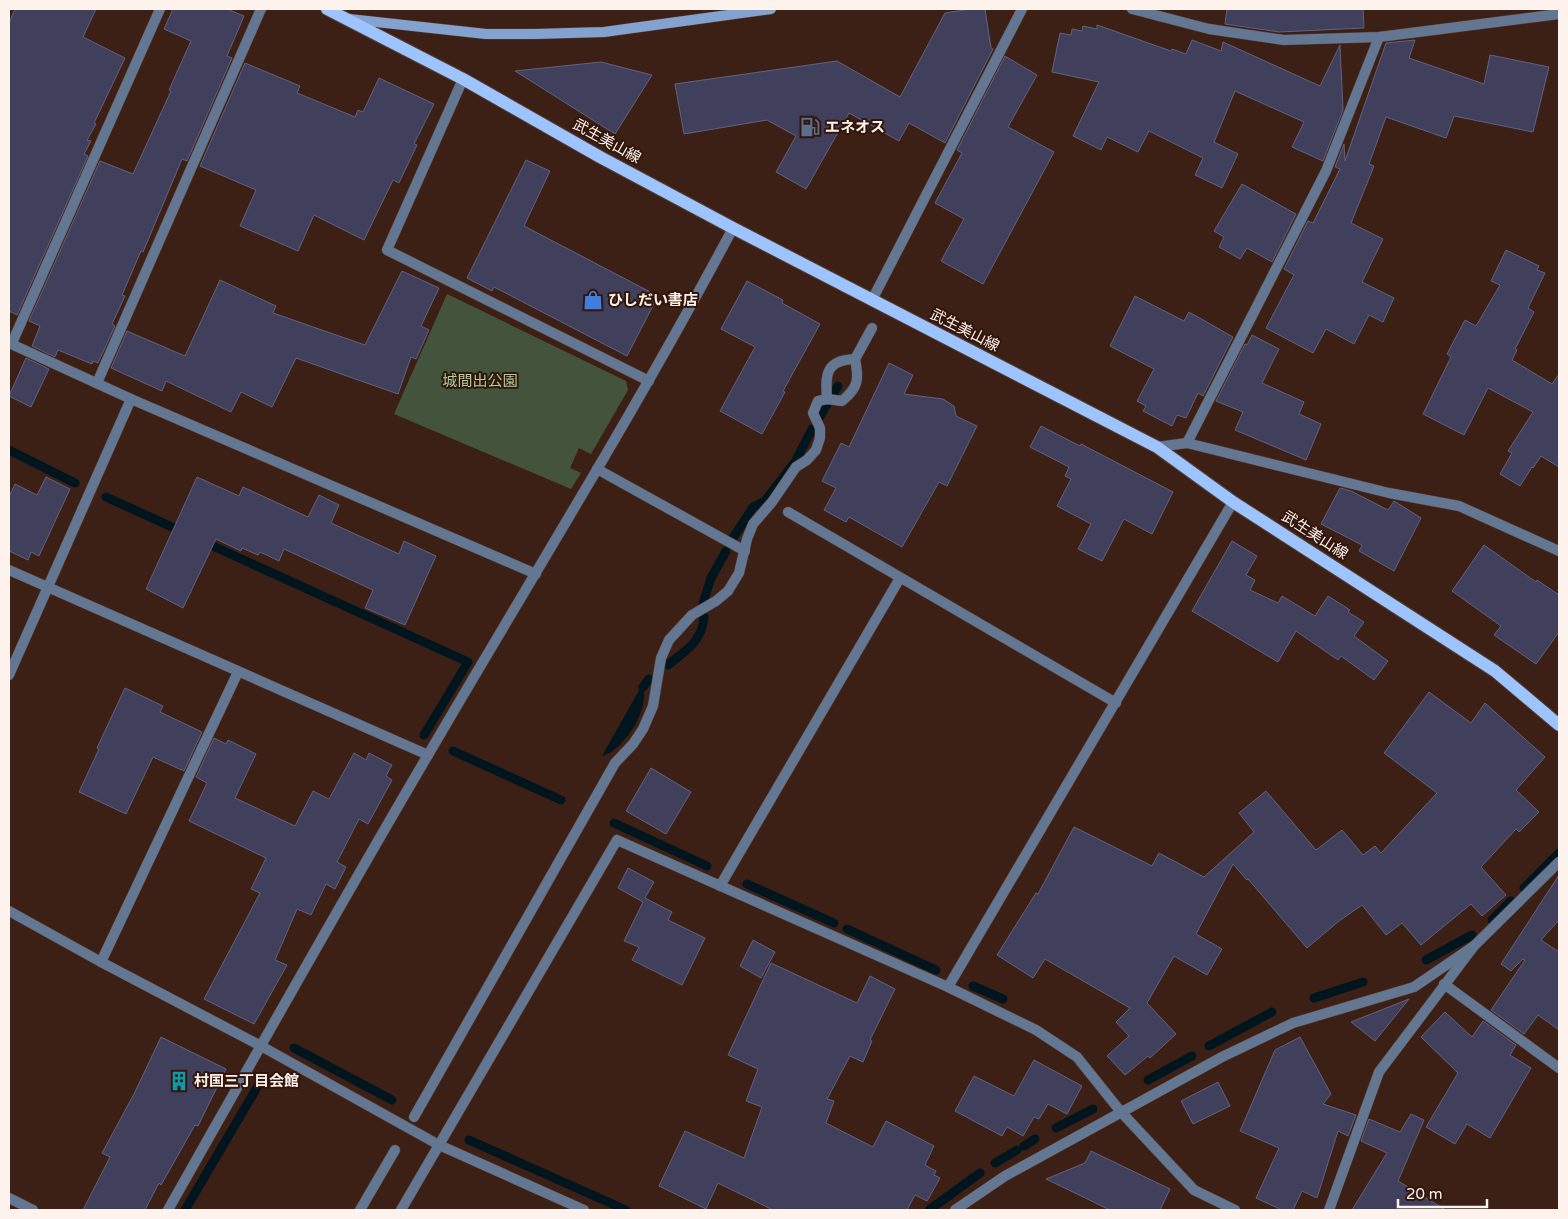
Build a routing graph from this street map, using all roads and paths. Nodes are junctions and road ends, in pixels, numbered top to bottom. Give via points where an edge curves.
1 (160, 9) edge
2 (261, 9) edge
3 (327, 9) edge
4 (771, 9) edge
5 (1022, 9) edge
6 (1132, 9) edge
7 (1559, 14) edge
8 (343, 18) junction
9 (1379, 37) junction
10 (463, 79) junction
11 (733, 228) junction
12 (872, 300) junction
13 (872, 328) dead end
14 (10, 343) edge
15 (855, 359) junction
16 (649, 381) junction
17 (97, 383) junction
18 (131, 399) junction
19 (827, 399) junction
20 (1187, 443) junction
21 (1157, 447) junction
22 (597, 469) junction
23 (1233, 502) junction
24 (788, 512) dead end
25 (745, 551) junction
26 (1559, 551) edge
27 (9, 570) edge
28 (536, 574) junction
29 (900, 578) junction
30 (48, 588) junction
31 (238, 672) junction
32 (9, 675) edge
33 (1116, 703) junction
34 (1559, 725) edge
35 (428, 755) junction
36 (1559, 862) edge
37 (720, 886) junction
38 (9, 911) edge
39 (1474, 946) junction
40 (101, 962) junction
41 (1444, 984) junction
42 (948, 987) junction
43 (261, 1046) junction
44 (1559, 1068) edge
45 (1121, 1112) junction
46 (414, 1117) dead end
47 (439, 1145) junction
48 (395, 1150) dead end
49 (9, 1198) edge
50 (33, 1210) edge
51 (168, 1210) edge
52 (360, 1210) edge
53 (401, 1210) edge
54 (584, 1210) edge
55 (955, 1210) edge
56 (1236, 1210) edge
57 (1329, 1210) edge

1 - 14 street
2 - 17 street
3 - 8 main road, 武生美山線
4 - 8 main road via 604,32 535,34 486,34
5 - 12 street
6 - 9 street via 1209,29 1284,40
7 - 9 street
8 - 10 main road, 武生美山線
9 - 20 street via 1326,171
10 - 11 main road, 武生美山線
10 - 16 street via 386,250
11 - 12 main road, 武生美山線
11 - 16 street
12 - 21 main road, 武生美山線
13 - 15 street
14 - 17 street
15 - 19 street via 841,359 828,370 825,380
15 - 19 street via 858,378 851,394 842,401
16 - 22 street
17 - 18 street
18 - 28 street
18 - 30 street
19 - 25 street via 818,401 814,413 820,428 816,450 796,467 753,524
20 - 21 street
20 - 26 street via 1459,506
21 - 23 main road, 武生美山線
22 - 25 street
22 - 28 street
23 - 33 street
23 - 34 main road, 武生美山線 via 1495,671
24 - 29 street
25 - 46 street via 739,573 728,591 692,615 669,640 661,658 653,706 643,730 614,763
27 - 30 street
28 - 35 street
29 - 33 street
29 - 37 street
30 - 31 street
30 - 32 street
31 - 35 street
31 - 40 street
33 - 42 street
35 - 43 street
36 - 39 street
37 - 42 street
37 - 47 street via 617,840
38 - 40 street
39 - 41 street
39 - 45 street via 1414,986 1293,1022
40 - 43 street
41 - 44 street
41 - 57 street via 1379,1072
42 - 45 street via 1036,1030 1077,1056
43 - 47 street
43 - 51 street
45 - 55 street via 1005,1176
45 - 56 street via 1194,1190
47 - 53 street
47 - 54 street
48 - 52 street
49 - 50 street

